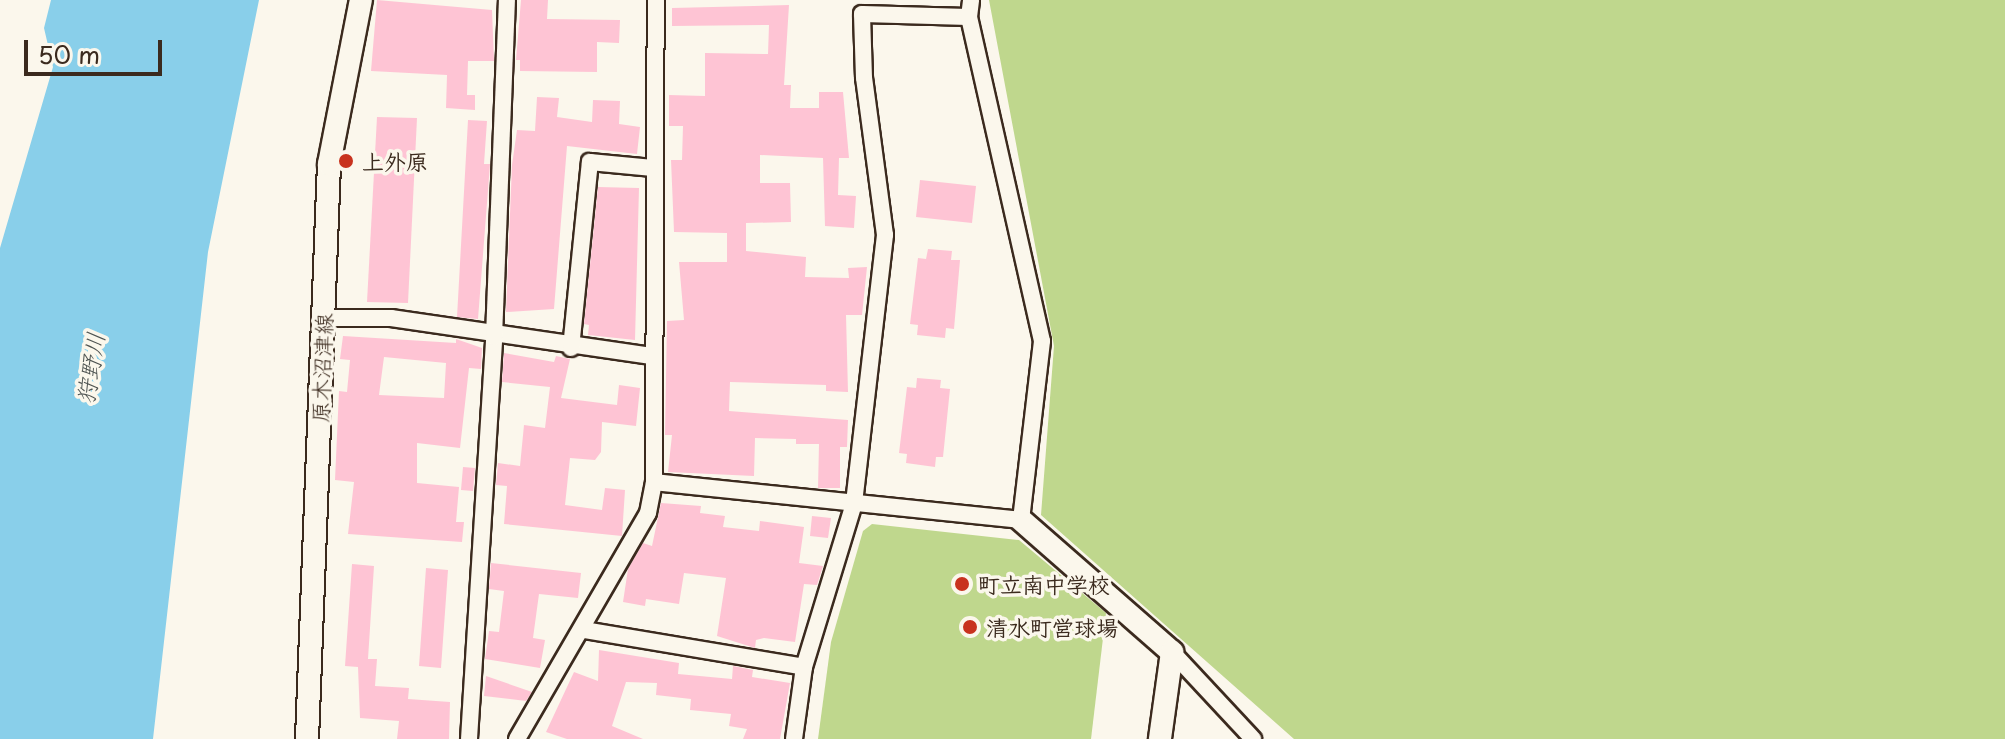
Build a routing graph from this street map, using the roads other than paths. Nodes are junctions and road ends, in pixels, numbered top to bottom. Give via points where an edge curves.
1 (361, 0) edge
2 (507, 0) edge
3 (656, 0) edge
4 (970, 8) edge
5 (653, 168) junction
6 (323, 318) junction
7 (494, 337) junction
8 (571, 348) junction
9 (653, 356) junction
10 (654, 482) junction
11 (854, 503) junction
12 (1021, 520) junction
13 (584, 630) junction
14 (1172, 652) junction
15 (804, 667) junction
16 (307, 739) edge
17 (469, 739) edge
18 (517, 739) edge
19 (794, 739) edge
20 (1160, 739) edge
21 (1253, 739) edge

1 - 6 main road, 原木沼津線 via 329,164
2 - 7 street
3 - 5 street
4 - 11 street via 862,14 864,78 885,235
4 - 12 street via 1042,341
5 - 8 street via 590,162
5 - 9 street
6 - 7 street via 391,318
6 - 16 main road, 原木沼津線
7 - 8 street
7 - 17 street
8 - 9 street
9 - 10 street
10 - 11 street
10 - 13 street via 648,513
11 - 12 street
11 - 15 street
12 - 14 main road
13 - 15 street
13 - 18 street
14 - 20 main road
14 - 21 street
15 - 19 street

